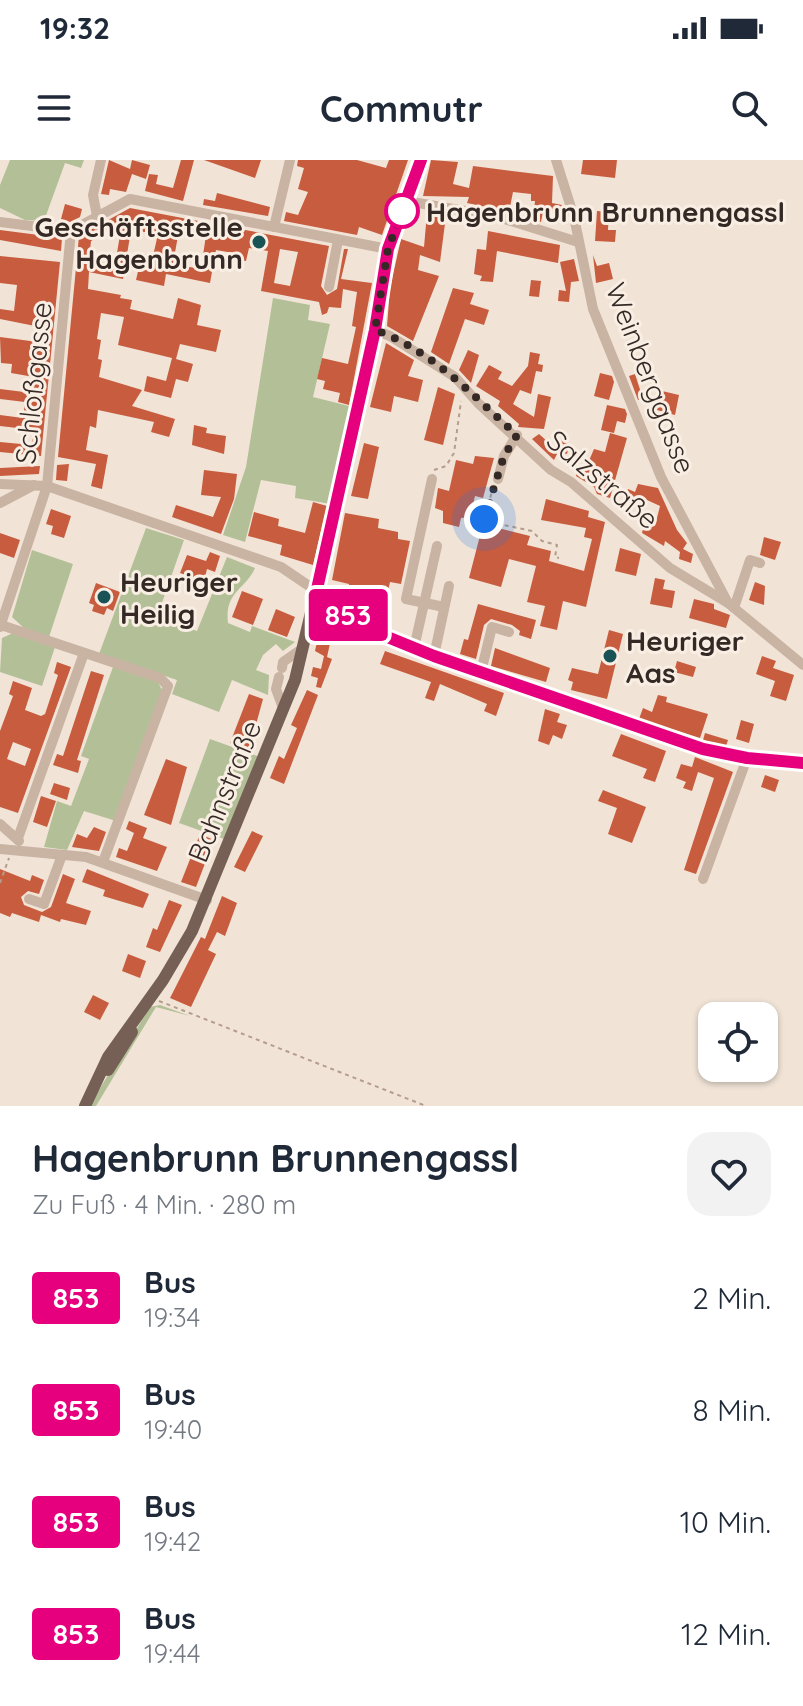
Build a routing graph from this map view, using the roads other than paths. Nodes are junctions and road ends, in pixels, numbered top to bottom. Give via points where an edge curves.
1 (101, 160) edge
2 (290, 160) edge
3 (421, 160) edge
4 (556, 160) edge
5 (406, 201) junction
6 (97, 216) junction
7 (0, 222) edge
8 (274, 227) junction
9 (71, 231) junction
10 (338, 240) junction
11 (578, 242) junction
12 (388, 249) junction
13 (329, 287) dead end
14 (375, 330) junction
15 (517, 435) junction
16 (433, 474) road end
17 (498, 479) road end
18 (0, 484) edge
19 (34, 485) junction
20 (47, 486) junction
21 (0, 503) edge
22 (437, 546) dead end
23 (760, 563) dead end
24 (449, 586) dead end
25 (317, 589) junction
26 (424, 603) junction
27 (731, 606) junction
28 (444, 607) junction
29 (0, 626) edge
30 (509, 632) dead end
31 (303, 648) junction
32 (414, 648) junction
33 (84, 653) junction
34 (434, 656) junction
35 (803, 665) edge
36 (481, 672) junction
37 (283, 708) junction
38 (747, 758) junction
39 (803, 763) edge
40 (0, 824) edge
41 (18, 838) junction
42 (0, 849) edge
43 (17, 850) junction
44 (62, 855) junction
45 (103, 862) junction
46 (703, 879) dead end
47 (29, 899) dead end
48 (207, 900) junction
49 (85, 1106) edge

1 - 6 street via 93,184
2 - 8 street
3 - 5 main road, Bahnstraße
4 - 11 street, Weinberggasse
5 - 11 street via 495,216
5 - 12 main road, Bahnstraße
6 - 8 street via 130,199
6 - 9 street
7 - 9 street
8 - 10 street
9 - 20 street, Schloßgasse
10 - 12 street
10 - 13 street
11 - 27 street, Weinberggasse via 593,309 661,477
12 - 14 main road, Bahnstraße
14 - 15 street, Salzstraße via 439,366
14 - 25 main road, Bahnstraße
15 - 17 street
15 - 27 street, Salzstraße via 551,470 670,568
16 - 26 street via 406,599
18 - 19 street
19 - 20 street
19 - 21 street
20 - 25 street via 281,567
20 - 29 street, Schloßgasse
22 - 26 street
23 - 27 street via 750,560
24 - 28 street
25 - 31 main road, Bahnstraße
25 - 32 street via 363,625
26 - 28 street
26 - 32 street
27 - 35 street, Salzstraße
28 - 34 street
29 - 33 street
30 - 36 street via 492,627
31 - 37 main road, Bahnstraße
31 - 37 street via 283,662 276,689
32 - 34 street
33 - 41 street
33 - 45 street via 160,678 168,686
34 - 36 street
36 - 38 street via 703,749
37 - 48 main road, Bahnstraße
38 - 39 street
38 - 46 street
40 - 41 street
41 - 43 street
42 - 43 street
43 - 44 street
44 - 45 street
44 - 47 street via 44,904
45 - 48 street
48 - 49 main road, Bahnstraße via 184,947

